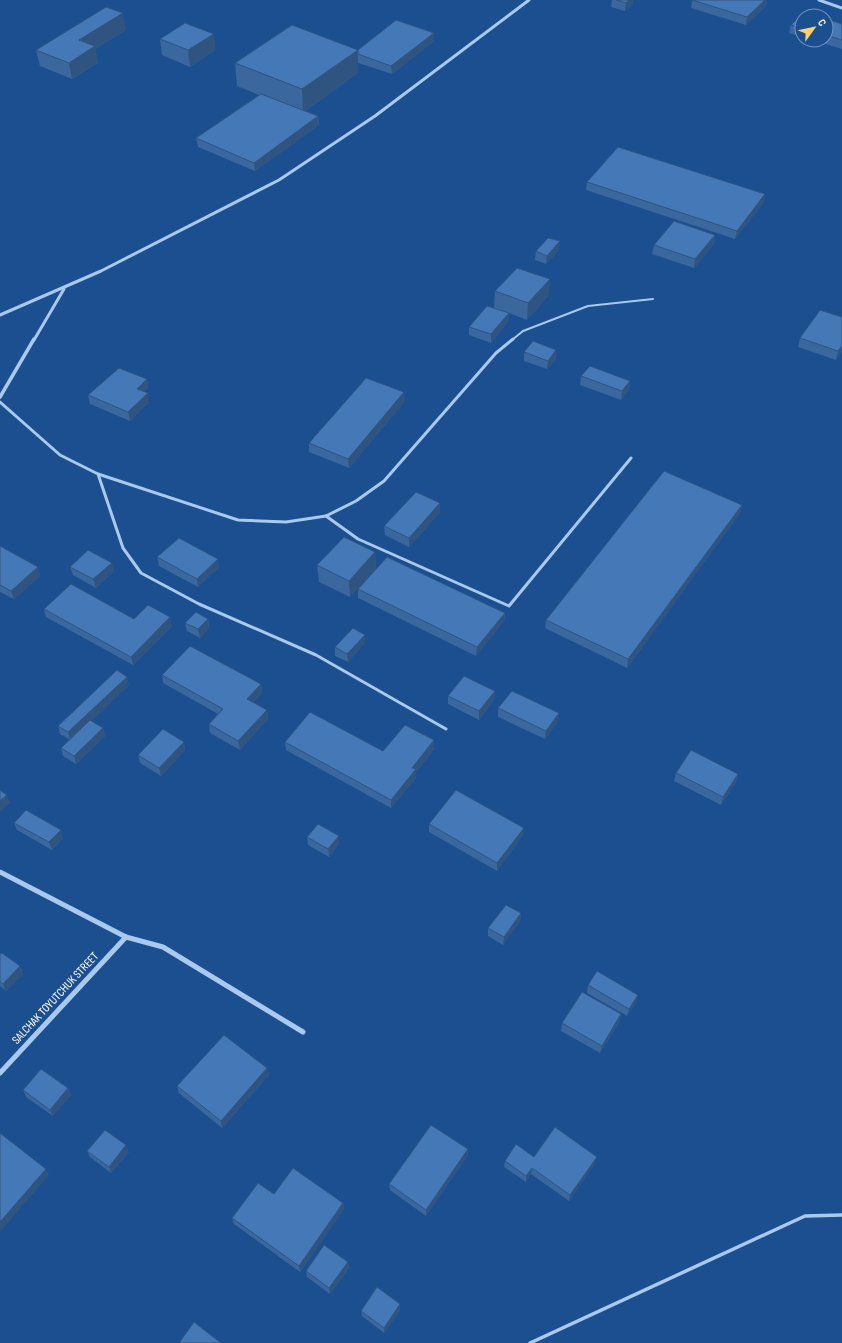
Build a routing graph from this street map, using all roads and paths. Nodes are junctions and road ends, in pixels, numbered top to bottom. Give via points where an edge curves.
1 (529, 0) edge
2 (819, 0) edge
3 (842, 8) edge
4 (64, 288) junction
5 (653, 299) dead end
6 (0, 315) edge
7 (0, 397) edge
8 (0, 402) edge
9 (631, 458) dead end
10 (98, 474) junction
11 (326, 516) junction
12 (446, 729) dead end
13 (0, 872) edge
14 (126, 937) junction
15 (303, 1032) dead end
16 (0, 1073) edge
17 (842, 1215) edge
18 (530, 1343) edge

1 - 4 street via 350,134 279,180
2 - 3 street
4 - 6 street
4 - 7 street
5 - 11 lane via 588,306 523,331 496,353 384,481 356,501
8 - 10 lane via 60,455
9 - 11 lane via 509,606 358,539
10 - 11 lane via 238,520 286,522
10 - 12 lane via 123,548 141,573 199,604 316,655
13 - 14 street
14 - 15 street via 163,947
14 - 16 street, SALCHAK TOYUTCHUK STREET
17 - 18 lane via 805,1216

